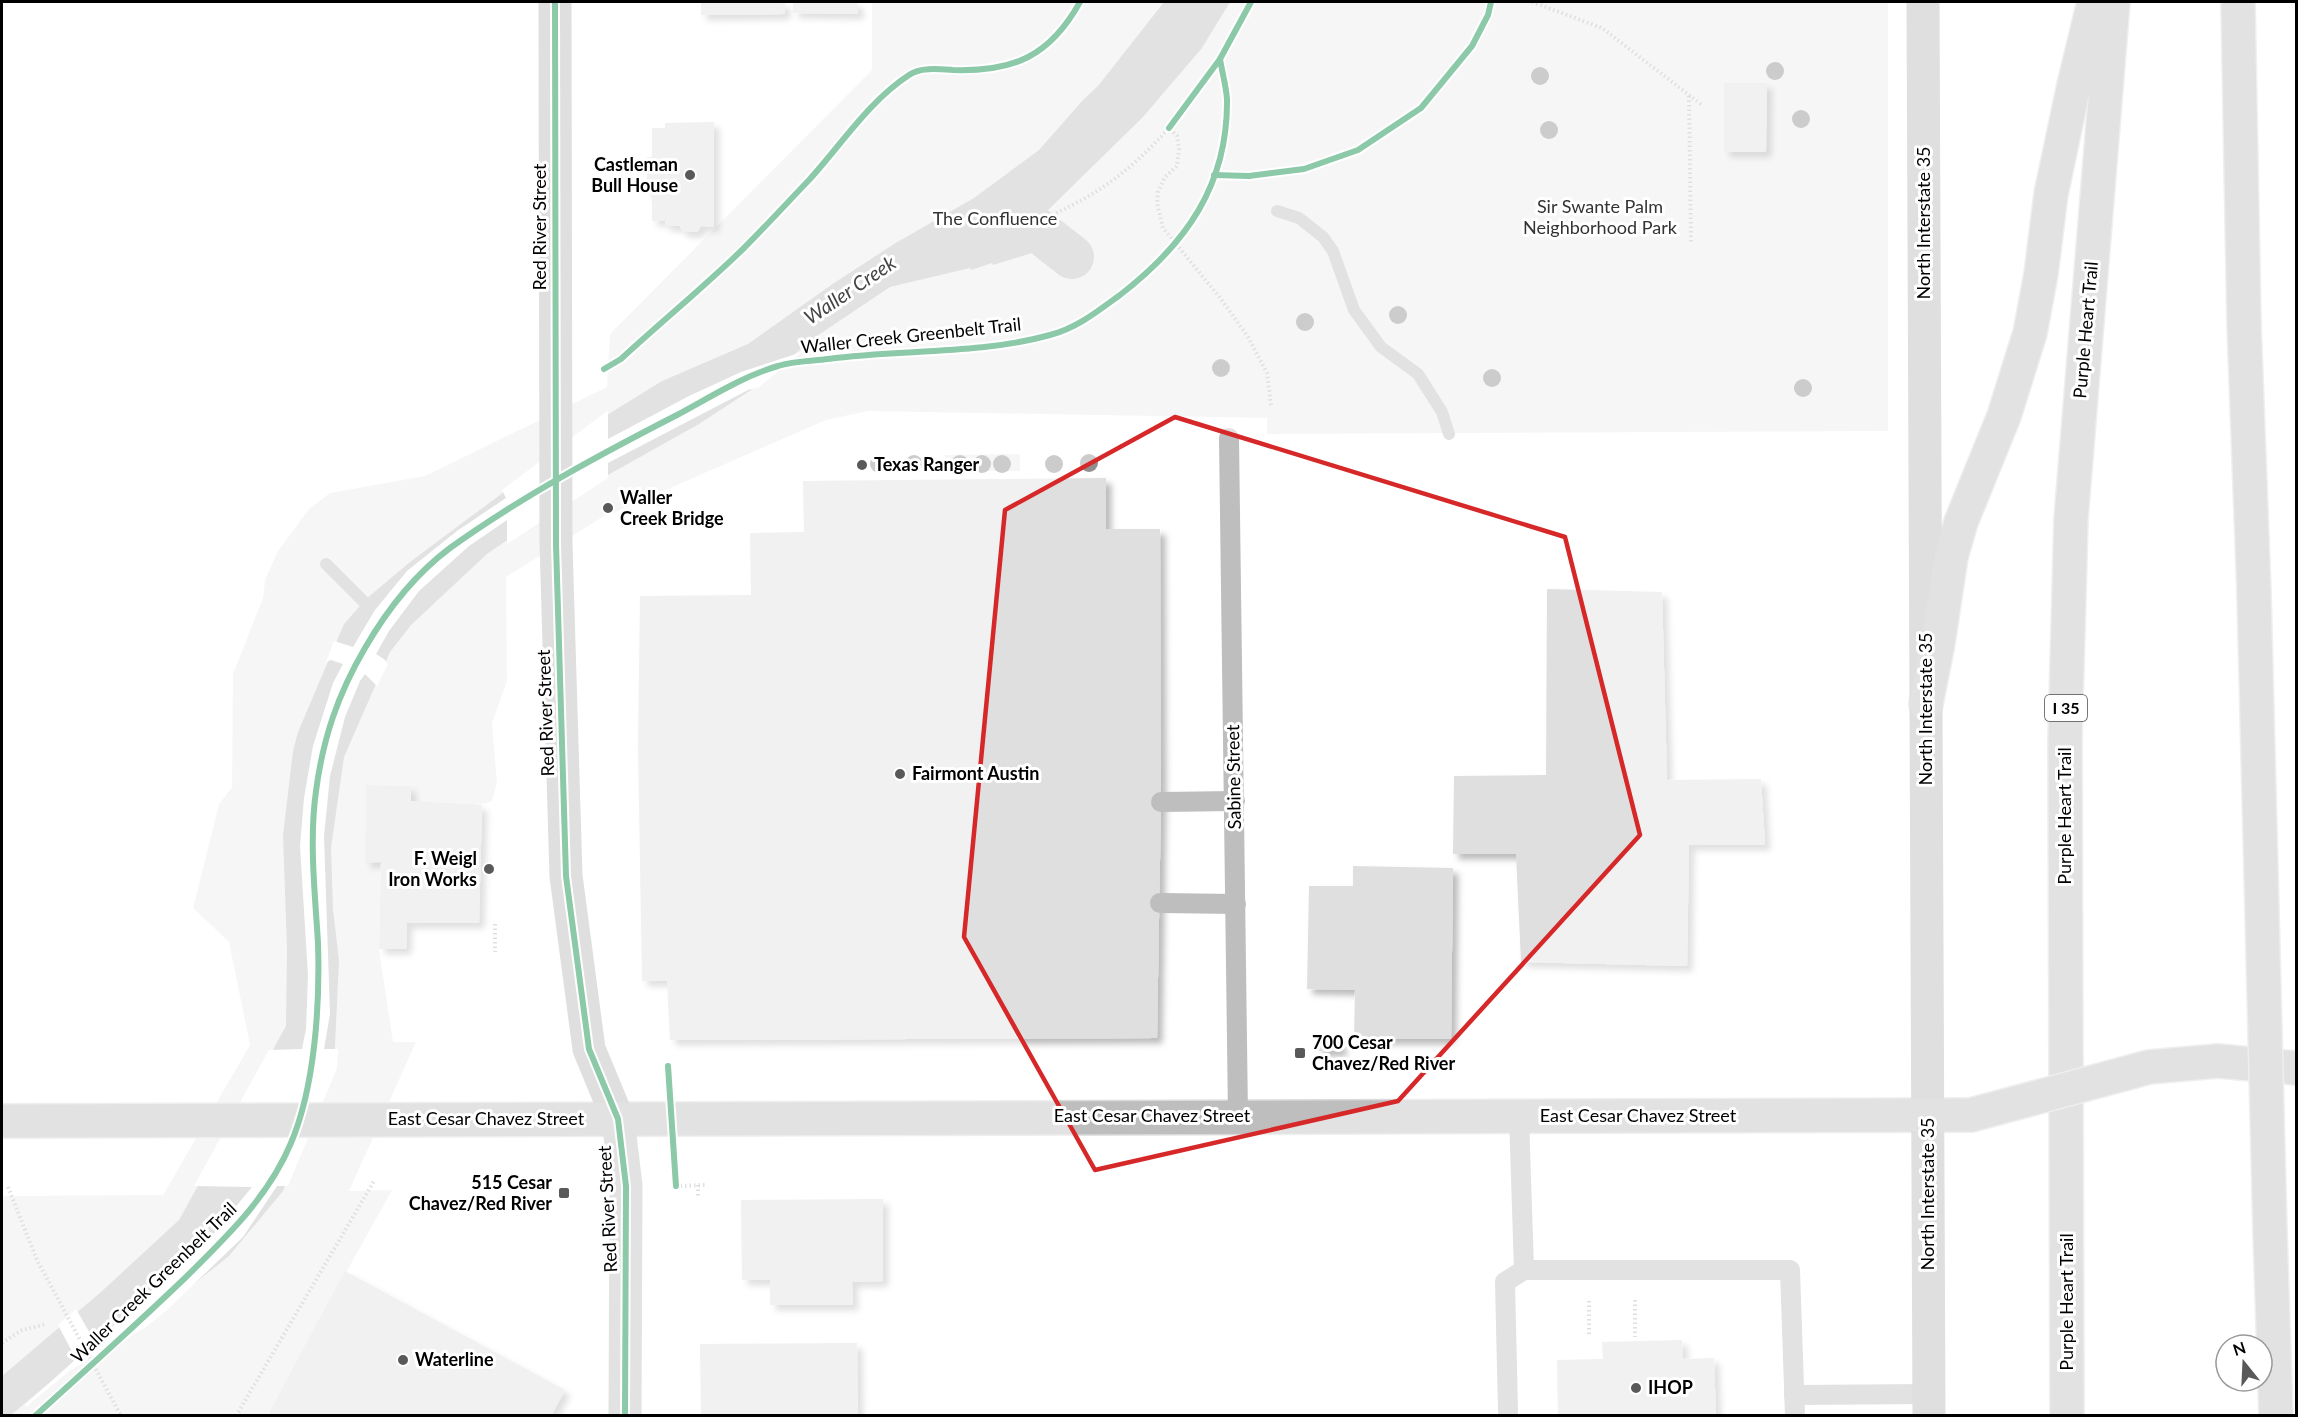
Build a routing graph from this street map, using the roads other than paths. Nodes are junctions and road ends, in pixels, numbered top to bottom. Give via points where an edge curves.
1 (555, 2) edge
2 (1923, 2) edge
3 (2094, 2) edge
4 (2113, 2) edge
5 (2238, 2) edge
6 (1229, 438) dead end
7 (1926, 704) junction
8 (1235, 801) junction
9 (1161, 802) dead end
10 (1160, 903) dead end
11 (1236, 904) junction
12 (2296, 1068) edge
13 (1928, 1115) junction
14 (1239, 1116) junction
15 (1519, 1116) junction
16 (618, 1119) junction
17 (2, 1121) edge
18 (1524, 1270) junction
19 (1794, 1395) junction
20 (1929, 1405) edge
21 (1508, 1411) dead end
22 (625, 1416) edge
23 (1795, 1416) edge
24 (2067, 1416) edge
25 (2276, 1416) edge

1 - 16 main road, Red River Street via 556,544 566,876 589,1049
2 - 7 main road, North Interstate 35
3 - 7 main road via 2051,194 2030,333 2004,416 1951,557
4 - 24 main road, Purple Heart Trail / I 35 via 2071,519 2065,738
5 - 25 main road, bridge
6 - 8 lane, Sabine Street
7 - 13 main road, North Interstate 35
8 - 9 lane
8 - 11 lane, Sabine Street
10 - 11 lane
11 - 14 lane, Sabine Street
12 - 13 main road, East Cesar Chavez Street, bridge via 2218,1061 2149,1067 1971,1115
13 - 15 main road, East Cesar Chavez Street
13 - 20 main road, North Interstate 35
14 - 15 main road, East Cesar Chavez Street
14 - 16 main road, East Cesar Chavez Street
15 - 18 lane
16 - 17 main road, East Cesar Chavez Street
16 - 22 main road, Red River Street via 626,1196
18 - 19 lane via 1790,1270
18 - 21 lane via 1505,1282
19 - 20 lane
19 - 23 lane

